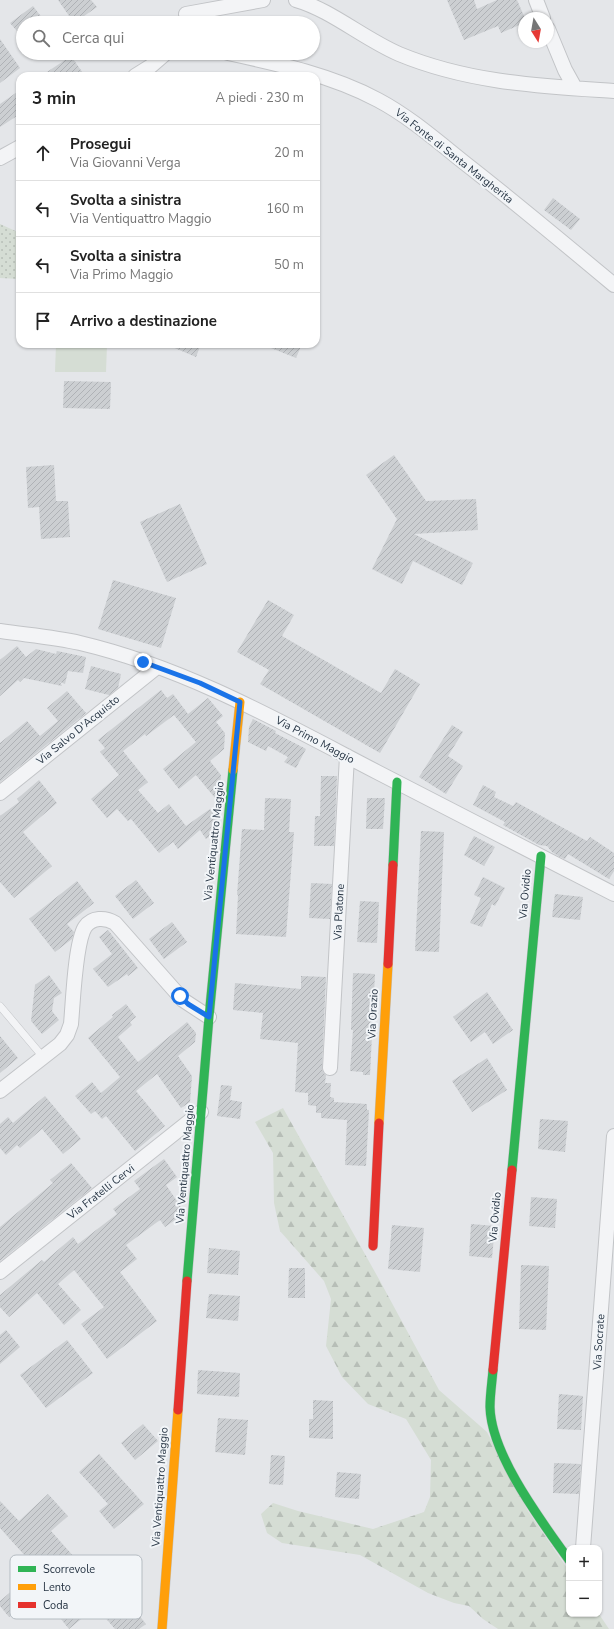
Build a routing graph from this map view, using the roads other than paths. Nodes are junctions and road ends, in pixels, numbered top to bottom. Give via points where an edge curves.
1 (263, 0) edge
2 (296, 0) edge
3 (536, 0) edge
4 (185, 12) edge
5 (541, 12) edge
6 (554, 43) edge
7 (158, 60) edge
8 (258, 60) edge
9 (141, 72) edge
10 (306, 72) edge
11 (320, 76) edge
12 (575, 88) junction
13 (614, 91) edge
14 (16, 148) edge
15 (0, 158) edge
16 (614, 285) edge
17 (0, 632) edge
18 (157, 667) junction
19 (240, 702) junction
20 (347, 756) junction
21 (398, 782) junction
22 (0, 793) edge
23 (541, 856) junction
24 (614, 894) edge
25 (0, 1006) edge
26 (209, 1017) junction
27 (43, 1057) junction
28 (330, 1068) dead end
29 (0, 1091) edge
30 (202, 1112) junction
31 (614, 1136) edge
32 (373, 1246) dead end
33 (0, 1272) edge
34 (583, 1545) edge
35 (566, 1556) edge
36 (162, 1629) edge

1 - 4 street
2 - 12 street via 316,8 389,49 434,66 501,82
3 - 5 street
6 - 12 street
7 - 9 street
8 - 10 street, Via Fonte di Santa Margherita
11 - 16 street, Via Fonte di Santa Margherita via 364,93 404,115
12 - 13 street
14 - 15 street
17 - 18 street, Via Primo Maggio via 80,643
18 - 19 street, Via Primo Maggio
18 - 22 street, Via Salvo D'Acquisto
19 - 20 street, Via Primo Maggio
19 - 26 street, Via Ventiquattro Maggio
20 - 21 street, Via Primo Maggio
20 - 28 street, Via Platone
21 - 23 street, Via Primo Maggio
21 - 32 street, Via Orazio
23 - 24 street, Via Primo Maggio
23 - 35 street, Via Ovidio via 490,1416 514,1478
25 - 27 lane
26 - 27 street via 183,1000 118,926 100,918 87,925 81,938 70,1030 64,1040
26 - 30 street, Via Ventiquattro Maggio
27 - 29 street
30 - 33 street, Via Fratelli Cervi
30 - 36 street, Via Ventiquattro Maggio via 190,1238
31 - 34 street, Via Socrate

